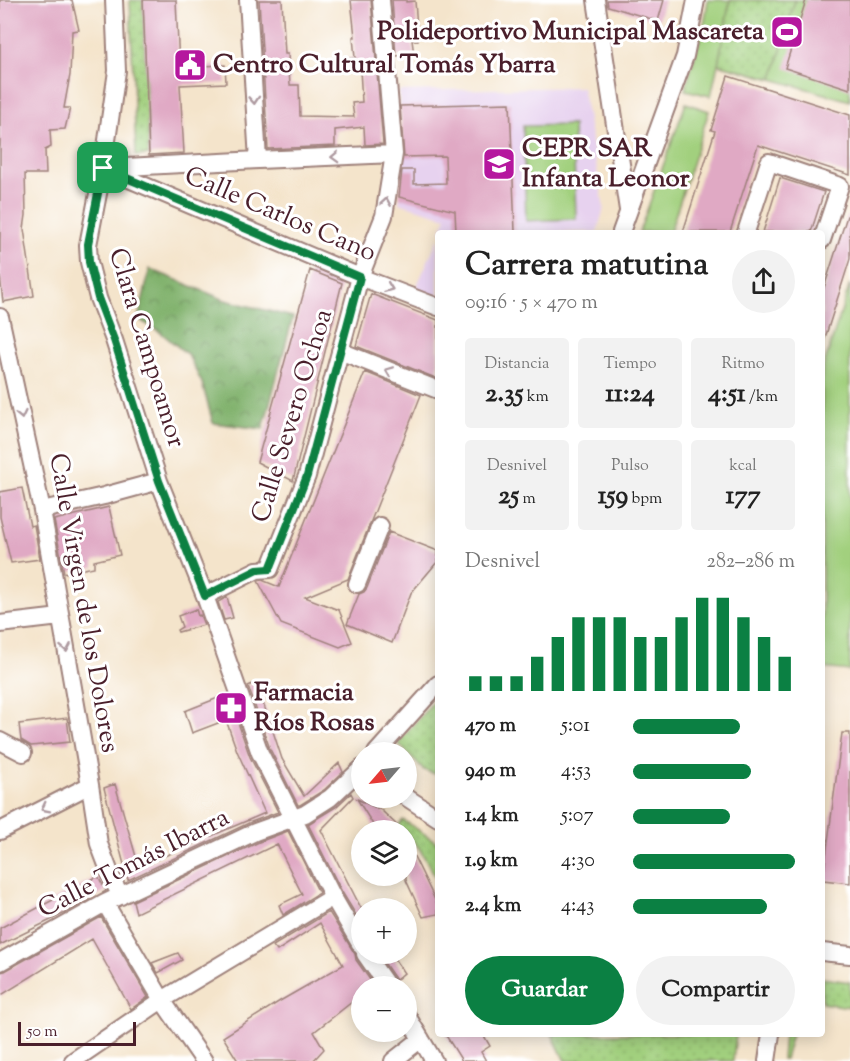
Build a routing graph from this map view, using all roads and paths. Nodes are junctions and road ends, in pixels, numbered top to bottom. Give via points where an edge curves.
1 (114, 0) edge
2 (248, 0) edge
3 (381, 0) edge
4 (596, 0) edge
5 (696, 0) edge
6 (394, 154) junction
7 (258, 160) junction
8 (103, 168) junction
9 (628, 212) junction
10 (622, 230) edge
11 (747, 230) edge
12 (825, 231) edge
13 (360, 277) junction
14 (435, 306) edge
15 (0, 317) edge
16 (340, 351) junction
17 (435, 389) edge
18 (159, 481) junction
19 (42, 510) junction
20 (380, 526) dead end
21 (357, 584) dead end
22 (205, 596) junction
23 (60, 617) junction
24 (0, 624) edge
25 (435, 687) edge
26 (0, 741) edge
27 (387, 742) edge
28 (23, 753) dead end
29 (351, 778) edge
30 (90, 785) junction
31 (417, 804) edge
32 (435, 816) edge
33 (293, 817) junction
34 (0, 831) edge
35 (121, 896) junction
36 (333, 897) junction
37 (105, 903) junction
38 (351, 928) edge
39 (825, 952) edge
40 (850, 955) edge
41 (0, 962) edge
42 (162, 1000) junction
43 (417, 1032) edge
44 (770, 1037) edge
45 (421, 1039) junction
46 (73, 1061) edge
47 (204, 1061) edge
48 (393, 1061) edge
49 (434, 1061) edge
50 (766, 1061) edge

1 - 8 street, Clara Campoamor via 117,71
2 -> 7 street
3 - 6 street, Calle Severo Ochoa
4 - 9 street
5 - 9 street via 685,57
6 -> 7 street
13 -> 6 street, Calle Severo Ochoa via 384,216
7 - 8 street
8 - 13 street, Calle Carlos Cano
8 - 18 street, Clara Campoamor via 88,244 89,262
9 - 10 street
11 - 12 street via 769,162 840,186
13 -> 14 street, Calle Carlos Cano
13 - 16 street, Calle Severo Ochoa
15 -> 19 street, Calle Virgen de los Dolores
17 -> 16 street
16 - 22 street, Calle Severo Ochoa via 307,476 270,569 257,570
18 - 19 street
18 - 22 street, Clara Campoamor
19 - 23 street, Calle Virgen de los Dolores
20 - 21 street
22 - 33 street, Clara Campoamor via 260,753
23 - 24 street
23 -> 30 street, Calle Virgen de los Dolores
25 - 27 street
26 - 28 street
29 - 33 street, Calle Tomás Ibarra via 330,798
30 -> 34 street
30 - 35 street, Calle Virgen de los Dolores via 99,844
31 - 32 street
33 - 35 street, Calle Tomás Ibarra
33 - 36 street, Clara Campoamor
35 - 37 street, Calle Tomás Ibarra
36 - 38 street, Clara Campoamor
36 - 42 street
37 - 41 street, Calle Tomás Ibarra
37 - 42 street
39 - 40 street
42 - 46 street
42 - 47 street
43 - 45 street
44 - 50 street
45 - 48 street
45 - 49 street

